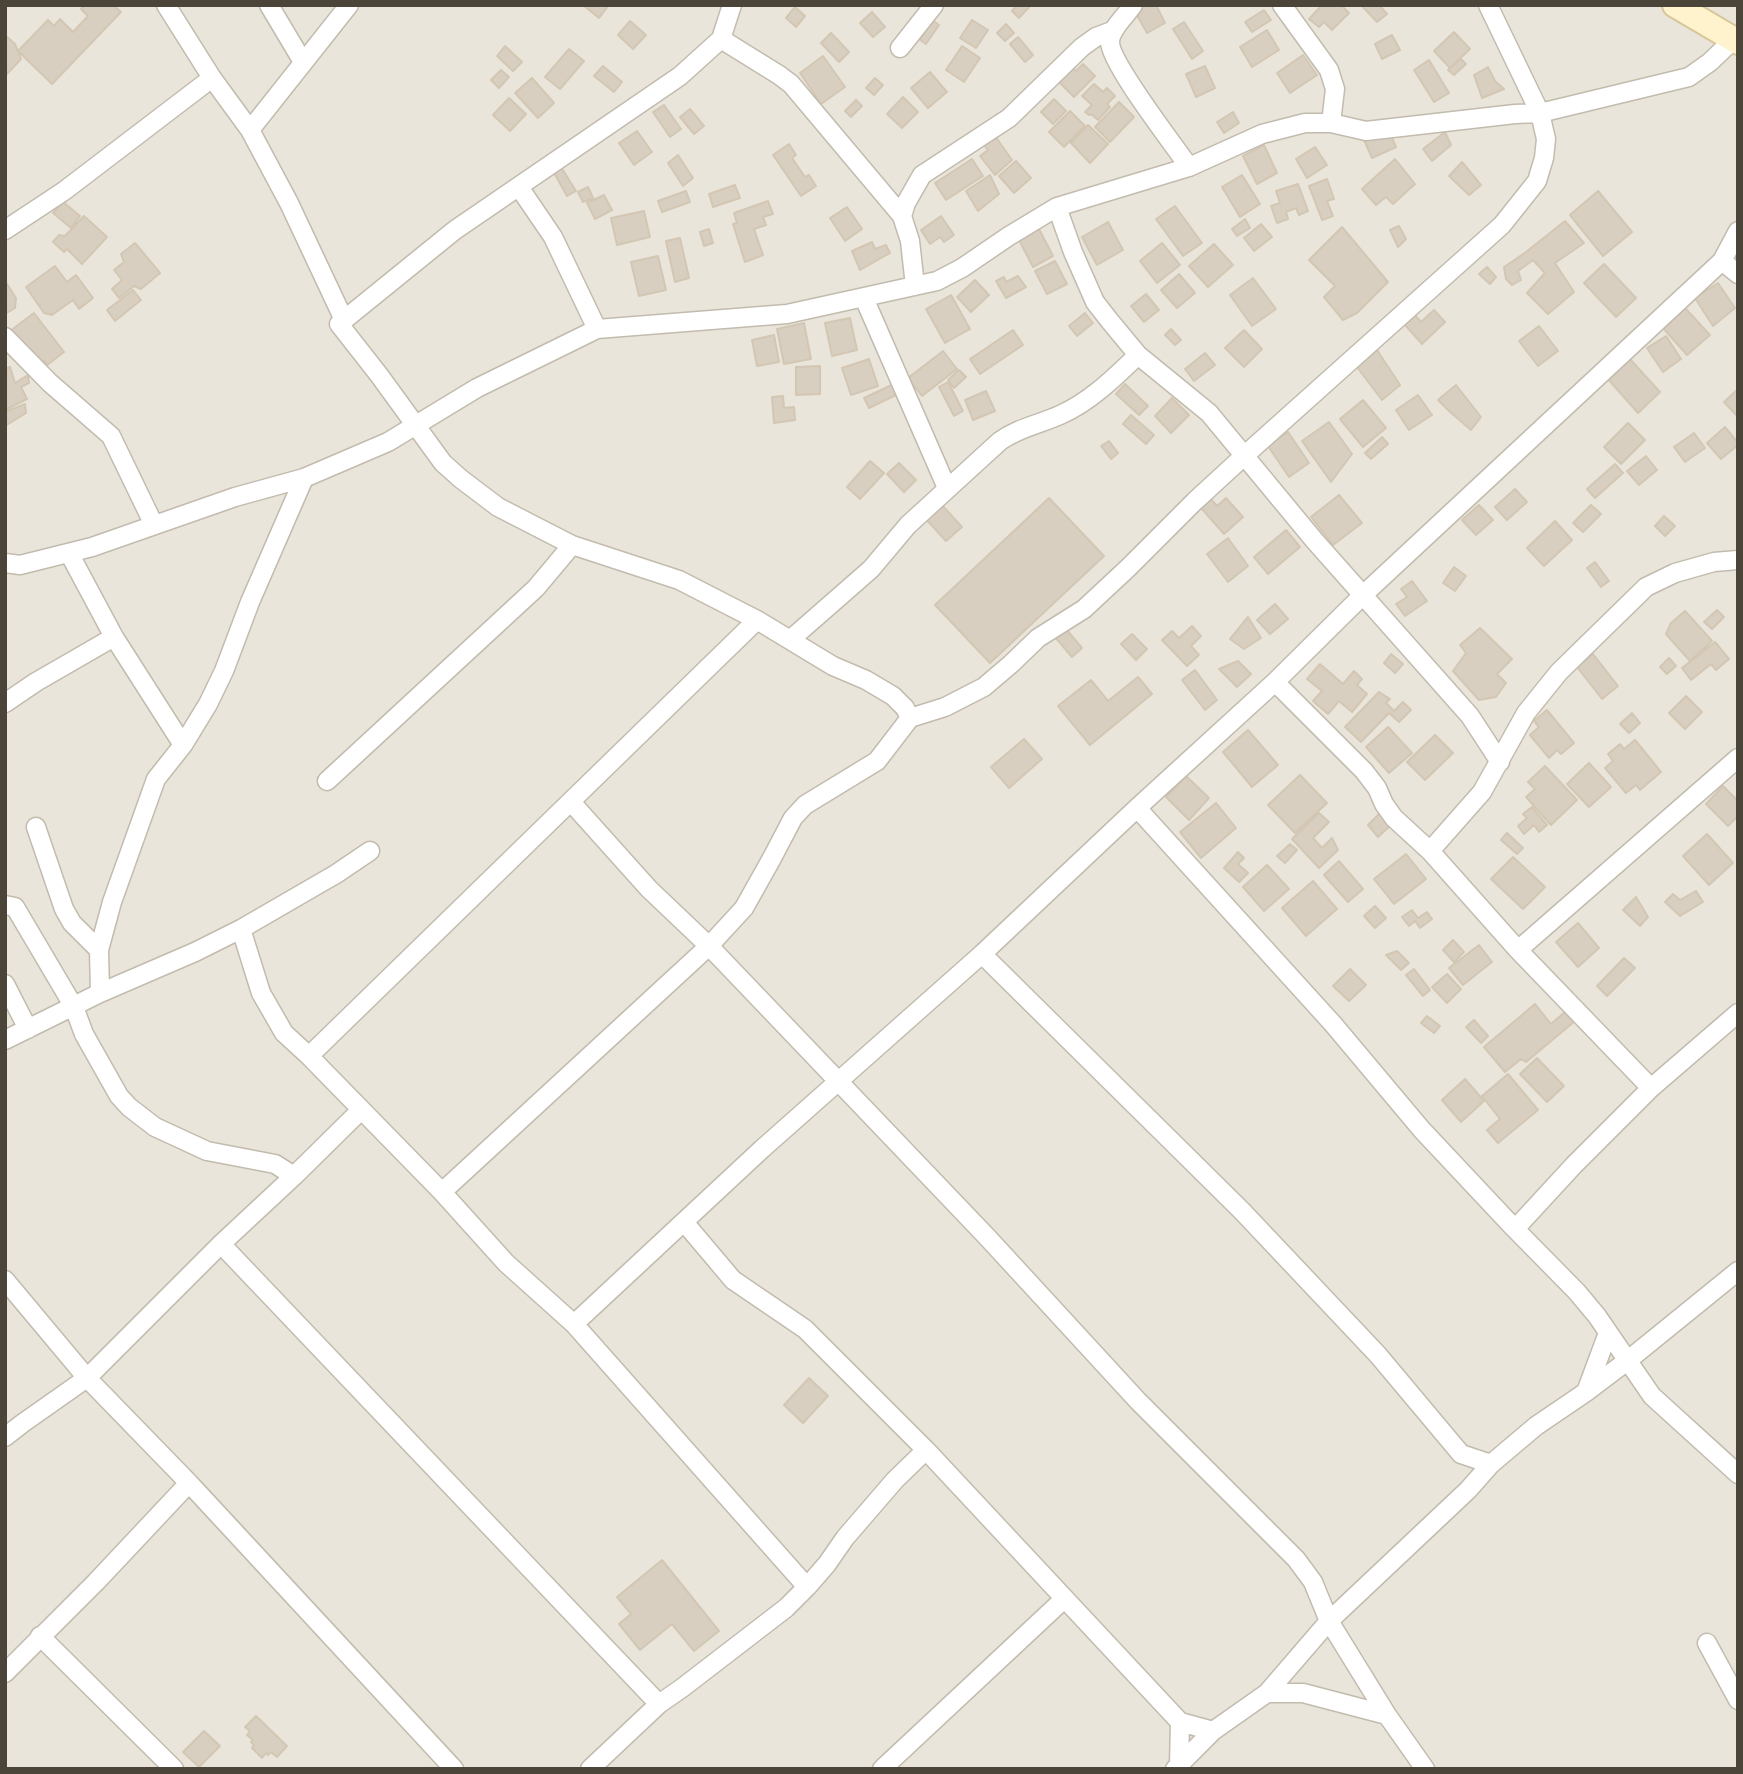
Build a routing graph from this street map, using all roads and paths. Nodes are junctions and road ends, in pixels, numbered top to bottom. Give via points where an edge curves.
1 (166, 5) edge
2 (269, 5) edge
3 (349, 5) edge
4 (732, 5) edge
5 (934, 5) edge
6 (1133, 5) edge
7 (1282, 5) edge
8 (1489, 5) edge
9 (1675, 5) edge
10 (1112, 31) junction
11 (721, 39) junction
12 (1735, 41) edge
13 (900, 48) dead end
14 (303, 62) junction
15 (212, 78) junction
16 (1540, 113) junction
17 (1331, 123) junction
18 (250, 130) junction
19 (1189, 167) junction
20 (519, 187) junction
21 (1057, 207) junction
22 (902, 216) junction
23 (5, 230) edge
24 (1738, 231) edge
25 (1722, 261) junction
26 (1738, 274) edge
27 (915, 286) junction
28 (864, 298) junction
29 (340, 324) junction
30 (597, 329) junction
31 (5, 337) edge
32 (1138, 355) junction
33 (415, 425) junction
34 (1244, 456) junction
35 (304, 478) junction
36 (947, 488) junction
37 (154, 525) junction
38 (572, 545) junction
39 (69, 553) junction
40 (1738, 560) edge
41 (5, 563) edge
42 (1363, 595) junction
43 (757, 620) junction
44 (114, 637) junction
45 (791, 639) junction
46 (1275, 682) junction
47 (5, 703) edge
48 (910, 718) junction
49 (183, 745) junction
50 (1738, 758) edge
51 (1500, 762) junction
52 (327, 780) dead end
53 (571, 802) junction
54 (1137, 808) junction
55 (36, 827) dead end
56 (370, 851) dead end
57 (1430, 851) junction
58 (5, 905) edge
59 (241, 929) junction
60 (709, 946) junction
61 (99, 950) junction
62 (1518, 950) junction
63 (982, 954) junction
64 (5, 984) edge
65 (100, 993) junction
66 (74, 1007) junction
67 (1738, 1013) edge
68 (28, 1029) junction
69 (5, 1040) edge
70 (309, 1056) junction
71 (839, 1082) junction
72 (1651, 1088) junction
73 (361, 1110) junction
74 (294, 1176) junction
75 (442, 1192) junction
76 (684, 1222) junction
77 (1515, 1229) junction
78 (221, 1244) junction
79 (1738, 1271) edge
80 (5, 1280) edge
81 (574, 1325) junction
82 (1608, 1333) junction
83 (1627, 1361) junction
84 (87, 1378) junction
85 (1586, 1392) junction
86 (5, 1437) edge
87 (926, 1450) junction
88 (1461, 1454) junction
89 (1491, 1464) junction
90 (1738, 1474) edge
91 (189, 1483) junction
92 (1468, 1490) junction
93 (807, 1587) junction
94 (1064, 1599) junction
95 (1329, 1621) junction
96 (40, 1636) junction
97 (1707, 1643) dead end
98 (5, 1673) edge
99 (1268, 1693) junction
100 (1738, 1700) edge
101 (659, 1704) junction
102 (1387, 1716) junction
103 (1180, 1722) junction
104 (1213, 1731) junction
105 (1177, 1767) edge
106 (174, 1769) edge
107 (454, 1769) edge
108 (590, 1769) edge
109 (881, 1769) edge
110 (1425, 1769) edge

1 - 15 street
2 - 14 street
3 - 14 street
4 - 11 street
5 - 13 street
6 - 10 street
7 - 17 street via 1329,70 1335,89
8 - 16 street
9 - 12 street
10 - 19 street via 1112,52 1121,70
10 - 22 street via 1082,47 1009,118 922,175
11 - 20 street via 680,76
11 - 22 street via 791,84
12 - 16 street via 1689,77
14 - 18 street
15 - 18 street
15 - 23 street
16 - 17 street via 1366,131
16 - 34 street via 1546,139 1538,180 1502,225
17 - 19 street via 1305,122 1262,134
18 - 29 street via 344,320
19 - 21 street
20 - 29 street via 455,230
20 - 30 street via 553,237
21 - 27 street via 962,268
21 - 32 street via 1095,302
22 - 27 street
24 - 25 street
25 - 26 street
25 - 42 street
27 - 28 street
28 - 30 street via 787,314
28 - 36 street
29 - 33 street
30 - 33 street via 477,388
31 - 37 street via 111,436
32 - 34 street via 1209,413
32 - 36 street via 1081,404 1009,435
33 - 35 street via 388,442
33 - 38 street via 461,479 498,507
34 - 42 street
34 - 48 street via 1084,608 1038,638 984,687
35 - 37 street
35 - 49 street via 223,671
36 - 45 street via 872,569
37 - 39 street
38 - 43 street via 678,580
38 - 52 street via 536,588
39 - 41 street via 20,565
39 - 44 street
40 - 51 street via 1675,573 1646,587 1559,672 1526,713
42 - 46 street
42 - 51 street via 1470,716
43 - 45 street
43 - 53 street
44 - 47 street
44 - 49 street
45 - 48 street via 893,696
46 - 54 street
46 - 57 street via 1364,771 1394,818
48 - 60 street via 877,761 805,805 793,818 744,908
49 - 61 street via 156,779
50 - 62 street
51 - 57 street via 1482,792
53 - 60 street via 649,890
53 - 70 street
54 - 63 street
54 - 77 street
55 - 61 street via 64,909
56 - 59 street
57 - 62 street
58 - 66 street via 15,906
59 - 65 street
59 - 70 street via 261,993 284,1033
60 - 71 street
60 - 75 street
61 - 65 street
62 - 72 street
63 - 71 street
63 - 88 street via 1242,1211 1378,1355
64 - 68 street
65 - 66 street
66 - 68 street
66 - 74 street via 119,1096 138,1114 207,1152 275,1164
67 - 72 street
68 - 69 street
70 - 73 street
71 - 76 street
71 - 95 street via 1138,1401 1296,1559 1313,1582
72 - 77 street
73 - 74 street
73 - 75 street
74 - 78 street
75 - 81 street via 506,1263
76 - 81 street
76 - 87 street via 733,1280 805,1329
77 - 82 street via 1577,1293
78 - 84 street
78 - 101 street
79 - 83 street
80 - 84 street
81 - 93 street
82 - 83 street
82 - 85 street
83 - 85 street
83 - 90 street via 1652,1396
84 - 86 street
84 - 91 street
85 - 89 street
87 - 93 street via 895,1480
87 - 94 street
88 - 89 street
88 - 92 street
89 - 92 street
91 - 96 street
91 - 107 street
92 - 95 street
93 - 101 street
94 - 103 street
94 - 109 street
95 - 99 street
95 - 102 street
96 - 98 street
96 - 106 street
97 - 100 street
99 - 102 street via 1303,1693
99 - 104 street
101 - 108 street
102 - 110 street
103 - 104 street
103 - 105 street
104 - 105 street

